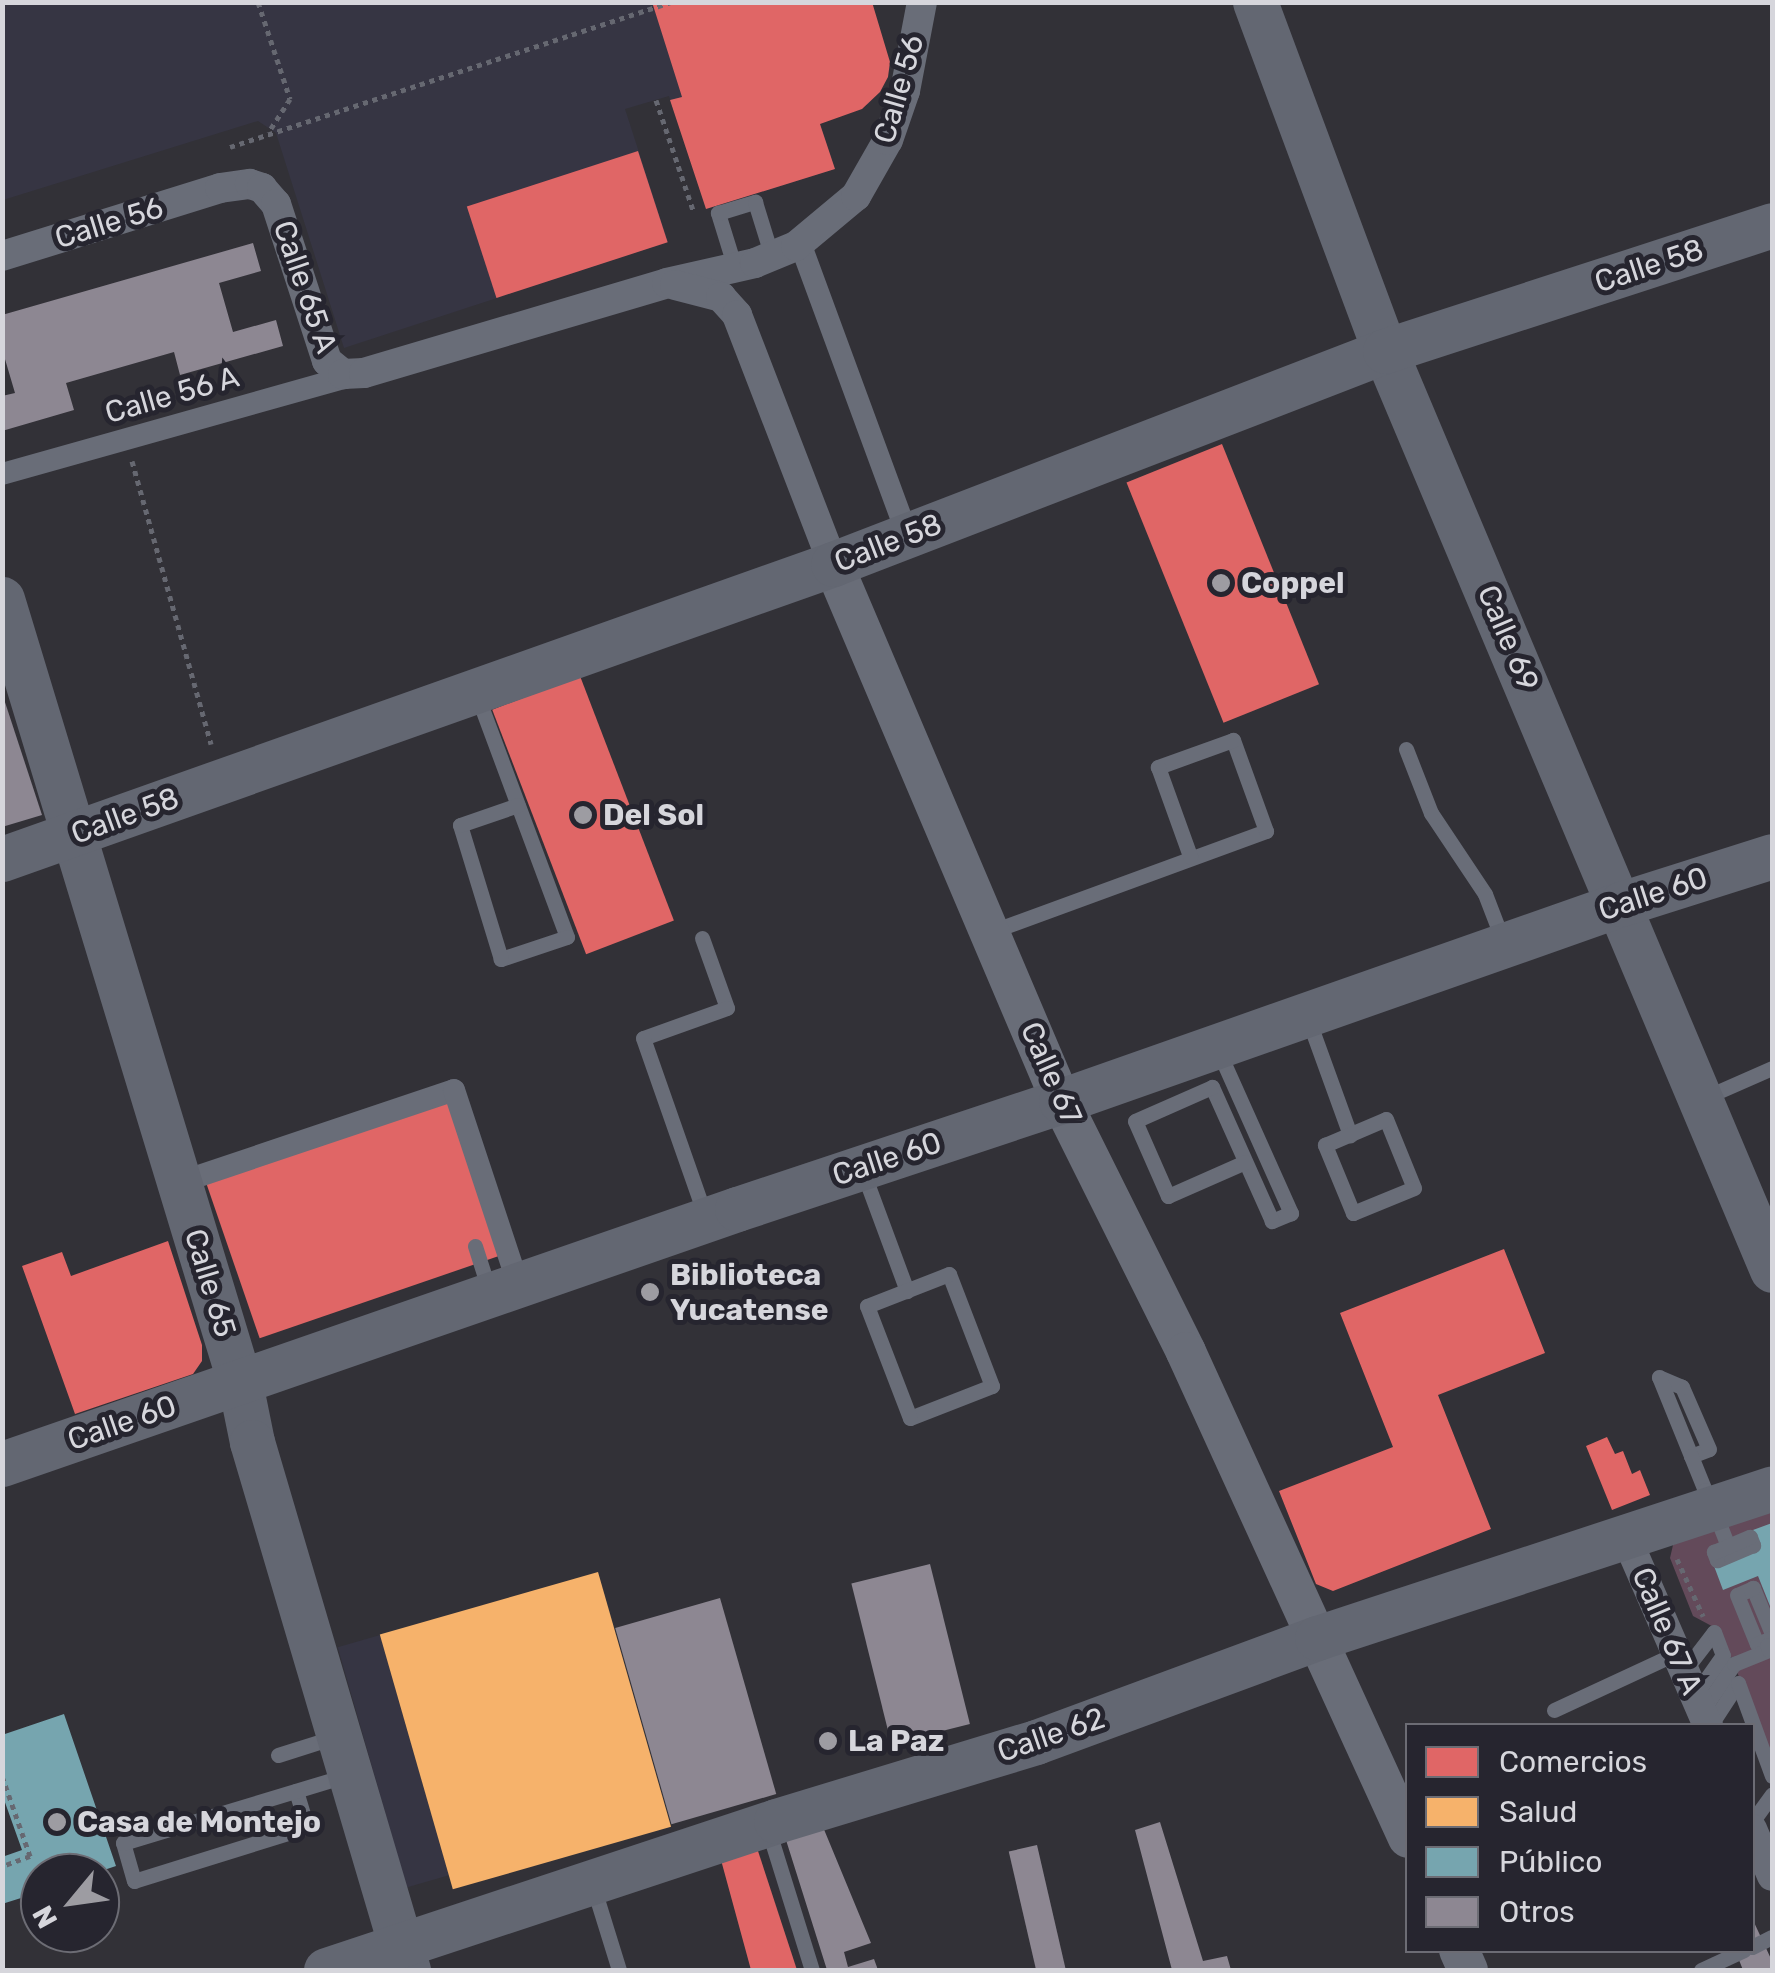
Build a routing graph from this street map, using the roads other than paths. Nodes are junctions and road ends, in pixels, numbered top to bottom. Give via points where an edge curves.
1 (922, 2) edge
2 (1254, 2) edge
3 (272, 195) joint
4 (1772, 225) edge
5 (800, 243) junction
6 (2, 256) edge
7 (772, 258) junction
8 (735, 268) junction
9 (667, 284) junction
10 (721, 297) joint
11 (1386, 351) junction
12 (350, 374) junction
13 (2, 474) edge
14 (908, 536) junction
15 (833, 564) junction
16 (2, 599) edge
17 (476, 691) junction
18 (1406, 749) dead end
19 (518, 805) junction
20 (74, 834) junction
21 (1190, 856) junction
22 (1772, 856) edge
23 (2, 859) edge
24 (1621, 904) junction
25 (990, 932) junction
26 (702, 938) dead end
27 (1504, 945) junction
28 (1307, 1015) junction
29 (1216, 1046) junction
30 (1772, 1068) edge
31 (1702, 1098) junction
32 (1061, 1102) junction
33 (1350, 1135) junction
34 (1245, 1162) junction
35 (862, 1168) junction
36 (196, 1176) dead end
37 (706, 1219) junction
38 (475, 1246) dead end
39 (1772, 1270) edge
40 (502, 1279) junction
41 (907, 1291) junction
42 (240, 1383) junction
43 (1691, 1456) junction
44 (2, 1464) edge
45 (1772, 1488) edge
46 (1720, 1527) junction
47 (1626, 1537) junction
48 (1317, 1638) junction
49 (1770, 1638) edge
50 (1696, 1697) edge
51 (1554, 1710) dead end
52 (1752, 1723) edge
53 (1755, 1730) edge
54 (278, 1755) dead end
55 (344, 1755) junction
56 (1772, 1776) edge
57 (296, 1791) junction
58 (1772, 1794) edge
59 (1755, 1820) edge
60 (766, 1825) junction
61 (1405, 1831) edge
62 (1755, 1832) edge
63 (1772, 1874) edge
64 (592, 1882) junction
65 (404, 1958) edge
66 (1731, 1964) edge
67 (326, 1970) edge
68 (619, 1970) edge
69 (812, 1970) edge
70 (1701, 1970) edge

1 - 5 street, Calle 56 via 888,140 856,196
2 - 11 main road, Calle 69
3 - 6 street, Calle 56 via 250,184 220,188
3 - 12 street, Calle 65 A via 327,361
4 - 11 main road, Calle 58
5 - 7 street, Calle 56
5 - 14 street
7 - 8 street, Calle 56
7 - 8 lane via 755,202 718,214
8 - 9 street, Calle 56
9 - 10 street, Calle 56
9 - 12 street, Calle 56
10 - 15 street, Calle 67 via 737,315
11 - 14 main road, Calle 58
11 - 24 main road, Calle 69
12 - 13 street, Calle 56 A
14 - 15 main road, Calle 58
15 - 17 main road, Calle 58
15 - 25 street, Calle 67
16 - 20 main road, Calle 65
17 - 19 lane
17 - 20 main road, Calle 58
18 - 27 lane via 1432,812 1486,894
19 - 19 lane via 567,937 501,959 460,826
20 - 23 main road, Calle 58
20 - 42 main road, Calle 65
21 - 21 lane via 1266,831 1233,740 1158,767
21 - 25 lane
22 - 24 main road, Calle 60
24 - 27 main road, Calle 60
24 - 31 main road, Calle 69
25 - 32 street, Calle 67
26 - 37 lane via 727,1008 643,1038
27 - 28 main road, Calle 60
28 - 29 main road, Calle 60
28 - 33 lane
29 - 32 main road, Calle 60
29 - 34 lane via 1290,1213 1272,1222
30 - 31 lane
31 - 39 main road, Calle 69
32 - 35 main road, Calle 60
32 - 48 street, Calle 67 via 1186,1352
33 - 33 lane via 1325,1145 1353,1213 1414,1188 1386,1120
34 - 34 lane via 1212,1087 1135,1120 1168,1196
35 - 37 main road, Calle 60
35 - 41 lane
36 - 40 street via 454,1090
37 - 40 main road, Calle 60
38 - 40 lane
40 - 42 main road, Calle 60
41 - 41 lane via 867,1306 910,1418 992,1386 949,1274
42 - 44 main road, Calle 60
42 - 55 main road, Calle 65
43 - 43 lane via 1685,1440 1659,1377 1682,1388 1709,1449
43 - 46 lane
45 - 46 main road, Calle 62
46 - 47 main road, Calle 62
47 - 48 main road, Calle 62
47 - 50 street, Calle 67 A
48 - 60 main road, Calle 62 via 1036,1742
48 - 61 street, Calle 67
49 - 50 lane via 1770,1650 1734,1664
50 - 51 lane
50 - 52 lane via 1738,1684
53 - 56 lane
54 - 55 lane
55 - 57 lane
55 - 65 main road, Calle 65
57 - 57 lane via 123,1843 134,1880 307,1828
58 - 59 lane
60 - 64 main road, Calle 62
60 - 69 lane
62 - 63 street
64 - 65 main road, Calle 62
64 - 68 lane
65 - 67 main road, Calle 62
66 - 70 lane

